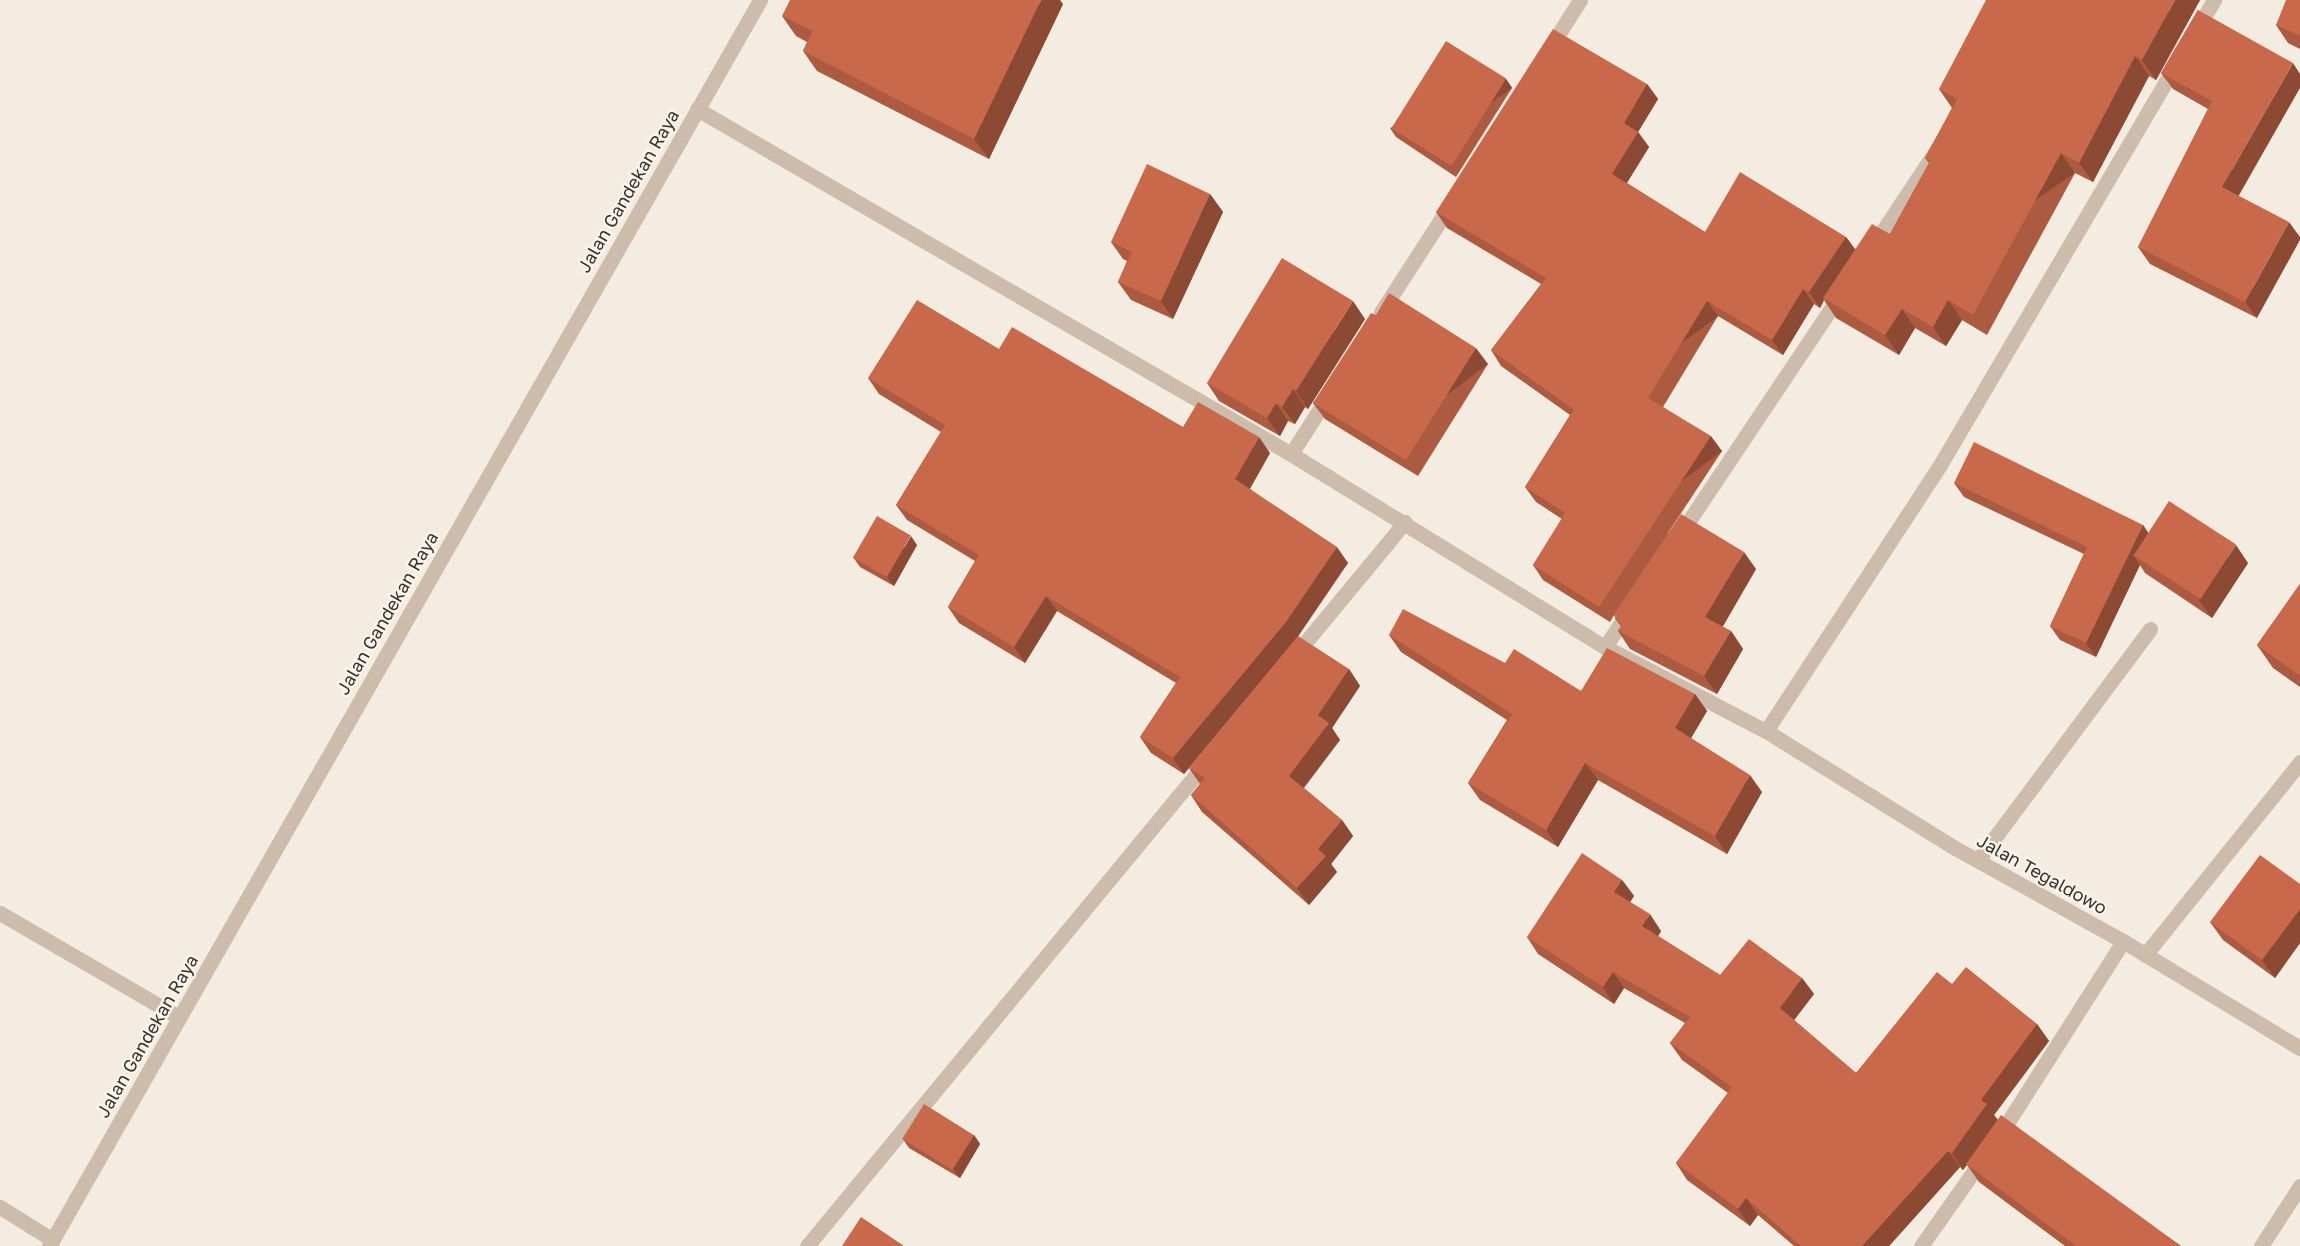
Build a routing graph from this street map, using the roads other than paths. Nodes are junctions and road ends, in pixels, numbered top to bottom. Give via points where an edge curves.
1 (760, 0) edge
2 (1581, 0) edge
3 (2214, 0) edge
4 (1542, 61) edge
5 (697, 109) junction
6 (1940, 146) edge
7 (1458, 192) edge
8 (1375, 323) edge
9 (1336, 383) edge
10 (1291, 454) junction
11 (1405, 522) junction
12 (1671, 548) edge
13 (1638, 597) edge
14 (2150, 628) dead end
15 (1605, 646) junction
16 (1283, 670) edge
17 (1766, 731) junction
18 (1222, 744) edge
19 (2300, 762) edge
20 (1978, 860) junction
21 (0, 913) edge
22 (2123, 941) junction
23 (2145, 955) junction
24 (180, 1017) junction
25 (2300, 1048) edge
26 (2300, 1186) edge
27 (0, 1207) edge
28 (51, 1243) edge
29 (807, 1246) edge
30 (1921, 1246) edge
31 (2261, 1246) edge

1 - 5 street, Jalan Gandekan Raya
2 - 4 street
3 - 17 street via 1940,465
5 - 10 street, Jalan Tegaldowo
5 - 24 street, Jalan Gandekan Raya
6 - 12 street
7 - 8 street
9 - 10 street
10 - 11 street, Jalan Tegaldowo
11 - 15 street, Jalan Tegaldowo
11 - 16 street
13 - 15 street
14 - 20 street
15 - 17 street, Jalan Tegaldowo
17 - 20 street, Jalan Tegaldowo
18 - 29 street
19 - 23 street
20 - 22 street, Jalan Tegaldowo
21 - 24 street
22 - 23 street, Jalan Tegaldowo
22 - 30 street via 2004,1130
23 - 25 street, Jalan Tegaldowo
24 - 28 street, Jalan Gandekan Raya
26 - 31 street
27 - 28 street

